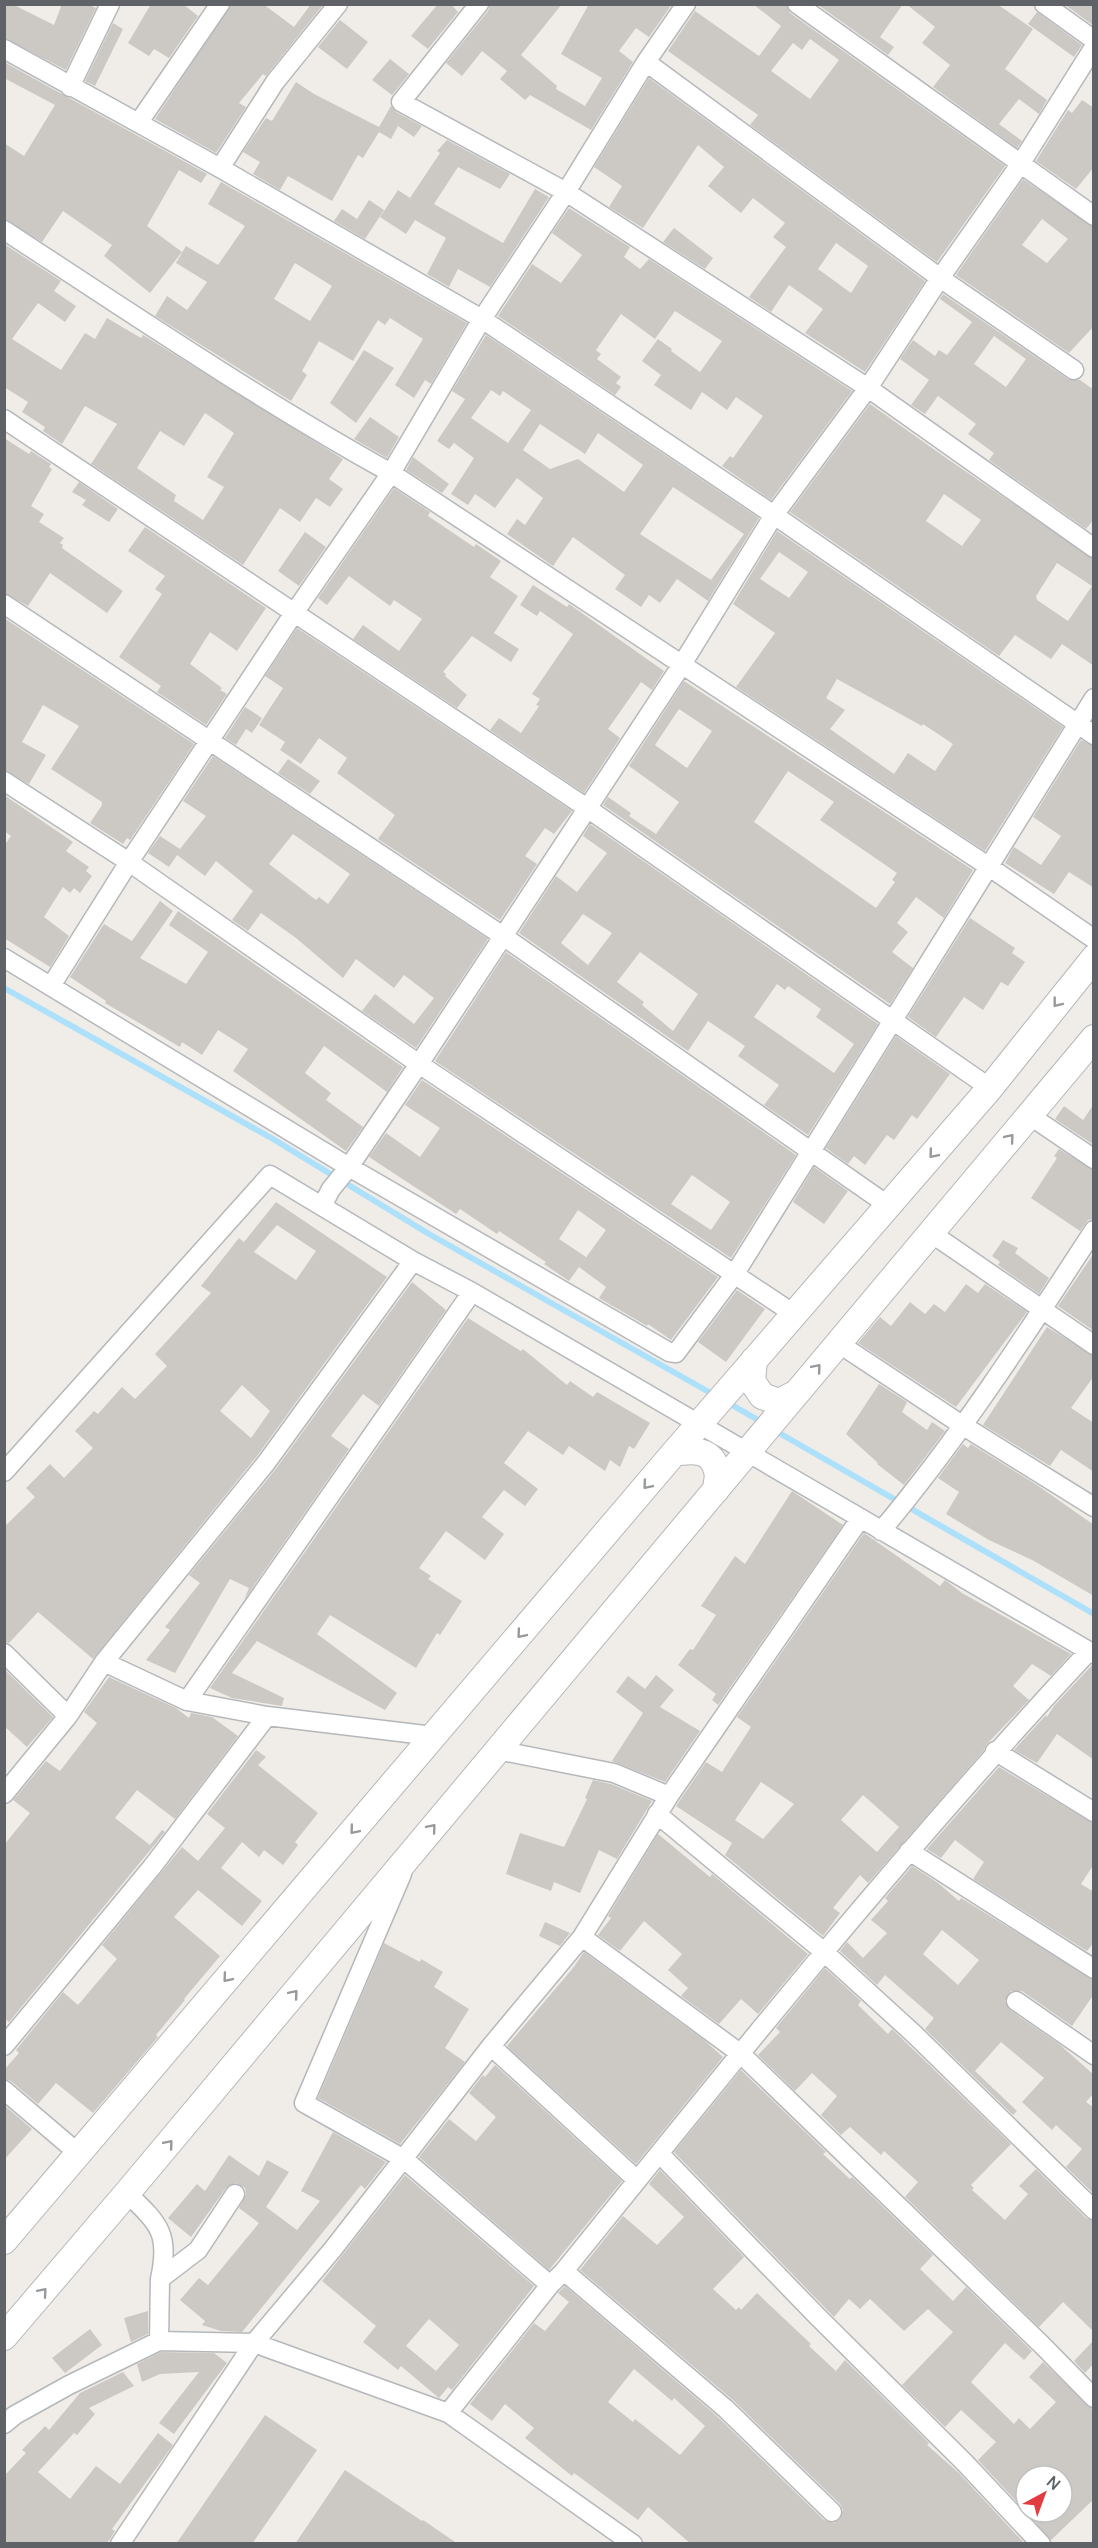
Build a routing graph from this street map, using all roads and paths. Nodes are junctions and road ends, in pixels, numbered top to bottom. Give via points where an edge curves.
1 (110, 4) edge
2 (220, 4) edge
3 (338, 4) edge
4 (478, 4) edge
5 (686, 4) edge
6 (796, 4) edge
7 (1044, 4) edge
8 (1094, 40) edge
9 (1094, 47) edge
10 (4, 49) edge
11 (646, 62) junction
12 (70, 87) junction
13 (139, 122) junction
14 (1021, 163) junction
15 (220, 168) junction
16 (566, 192) junction
17 (1094, 216) edge
18 (4, 230) edge
19 (940, 278) junction
20 (482, 319) junction
21 (1074, 370) dead end
22 (868, 388) junction
23 (4, 419) edge
24 (391, 473) junction
25 (774, 515) junction
26 (1094, 548) edge
27 (4, 604) edge
28 (294, 613) junction
29 (681, 666) junction
30 (1094, 698) edge
31 (1076, 724) junction
32 (1094, 735) edge
33 (211, 741) junction
34 (4, 781) edge
35 (587, 808) junction
36 (129, 862) junction
37 (988, 866) junction
38 (503, 936) junction
39 (1093, 942) edge
40 (4, 958) edge
41 (51, 986) junction
42 (891, 1019) junction
43 (1094, 1038) edge
44 (419, 1064) junction
45 (990, 1088) junction
46 (1029, 1115) junction
47 (810, 1151) junction
48 (1094, 1159) edge
49 (346, 1170) junction
50 (322, 1206) junction
51 (889, 1206) junction
52 (1094, 1230) edge
53 (931, 1233) junction
54 (413, 1261) junction
55 (734, 1275) junction
56 (472, 1292) junction
57 (1042, 1309) junction
58 (794, 1314) junction
59 (838, 1343) junction
60 (1094, 1345) edge
61 (754, 1360) junction
62 (787, 1404) junction
63 (699, 1424) junction
64 (962, 1425) junction
65 (674, 1453) junction
66 (746, 1453) junction
67 (4, 1472) edge
68 (716, 1490) junction
69 (1094, 1507) edge
70 (860, 1519) junction
71 (881, 1531) junction
72 (1091, 1652) edge
73 (4, 1653) edge
74 (104, 1662) junction
75 (187, 1701) junction
76 (68, 1716) junction
77 (267, 1716) junction
78 (434, 1736) junction
79 (497, 1750) junction
80 (995, 1751) junction
81 (4, 1794) edge
82 (669, 1796) junction
83 (1094, 1812) edge
84 (657, 1814) junction
85 (909, 1851) junction
86 (411, 1853) junction
87 (582, 1937) junction
88 (824, 1951) junction
89 (1094, 1969) edge
90 (1016, 2001) dead end
91 (4, 2046) edge
92 (491, 2046) junction
93 (741, 2054) junction
94 (1094, 2055) edge
95 (4, 2090) edge
96 (78, 2153) junction
97 (660, 2154) junction
98 (404, 2159) junction
99 (637, 2180) junction
100 (127, 2193) junction
101 (235, 2194) dead end
102 (1094, 2210) edge
103 (4, 2241) edge
104 (564, 2271) junction
105 (160, 2279) junction
106 (550, 2284) junction
107 (4, 2337) edge
108 (159, 2341) junction
109 (254, 2343) junction
110 (1094, 2398) edge
111 (448, 2413) junction
112 (8, 2415) edge
113 (832, 2512) dead end
114 (120, 2544) edge
115 (633, 2544) edge
116 (1041, 2544) edge

1 - 12 street
2 - 13 street
3 - 15 street via 275,82
4 - 16 street via 401,102
5 - 11 street
6 - 14 street
7 - 8 street
9 - 14 street
10 - 12 street
11 - 16 street
11 - 19 street
12 - 13 street
13 - 15 street
14 - 17 street
14 - 19 street
15 - 20 street
16 - 20 street
16 - 22 street
18 - 24 street via 179,345
19 - 21 street
19 - 22 street
20 - 24 street
20 - 25 street
22 - 25 street
22 - 26 street
23 - 28 street
24 - 28 street
24 - 29 street
25 - 29 street
25 - 31 street
27 - 33 street
28 - 33 street
28 - 35 street
29 - 35 street
29 - 37 street
30 - 31 street
31 - 32 street
31 - 37 street
33 - 36 street
33 - 38 street
34 - 36 street
35 - 38 street
35 - 42 street
36 - 41 street
36 - 44 street
37 - 39 street
37 - 42 street
38 - 44 street
38 - 47 street
39 -> 45 street
40 - 41 street
41 - 49 street
42 - 45 street
42 - 47 street
43 - 46 street
44 - 49 street
44 - 55 street
45 -> 51 street
46 - 48 street
53 -> 46 street
47 - 51 street
47 - 55 street
49 - 50 street
49 - 55 street via 669,1352 676,1353 682,1347
50 - 54 street
50 - 67 street via 270,1175
51 - 58 street
52 - 57 street
53 - 57 street
53 - 59 street
54 - 56 street
54 - 74 street via 266,1463
55 - 58 street
56 - 63 street
56 - 75 street
57 - 60 street
57 - 64 street
58 - 61 street
62 -> 59 street
59 - 64 street
61 - 62 street via 752,1381 762,1396
61 - 63 street
62 - 66 street
63 - 65 street
63 - 66 street
64 - 69 street
64 - 71 street
65 - 68 street via 694,1449 708,1455 717,1471
65 -> 78 street
66 - 68 street
66 - 70 street
68 - 79 street
70 - 71 street
70 - 82 street
71 - 72 street
72 - 80 street
73 - 76 street
74 - 75 street
74 - 76 street
75 - 77 street
76 - 81 street
77 - 78 street
77 - 91 street via 152,1867
78 -> 96 street
79 - 82 street via 614,1773
86 -> 79 street
80 - 83 street
80 - 85 street
82 - 84 street
84 - 87 street
84 - 88 street
85 - 88 street
85 - 89 street
86 - 98 street via 304,2103
100 -> 86 street
87 - 92 street
87 - 93 street
88 - 93 street
88 - 102 street
90 - 94 street
92 - 98 street
92 - 99 street
93 - 97 street
93 - 110 street
95 - 96 street
96 - 103 street
97 - 99 street
97 - 116 street
98 - 106 street
98 - 109 street
99 - 104 street
100 - 105 street via 155,2219 164,2240
107 -> 100 street
101 - 105 street via 198,2250
104 - 106 street
104 - 113 street via 726,2409
105 - 108 street
106 - 111 street
108 - 109 street
108 - 112 street
109 - 111 street
109 - 114 street
111 - 115 street

